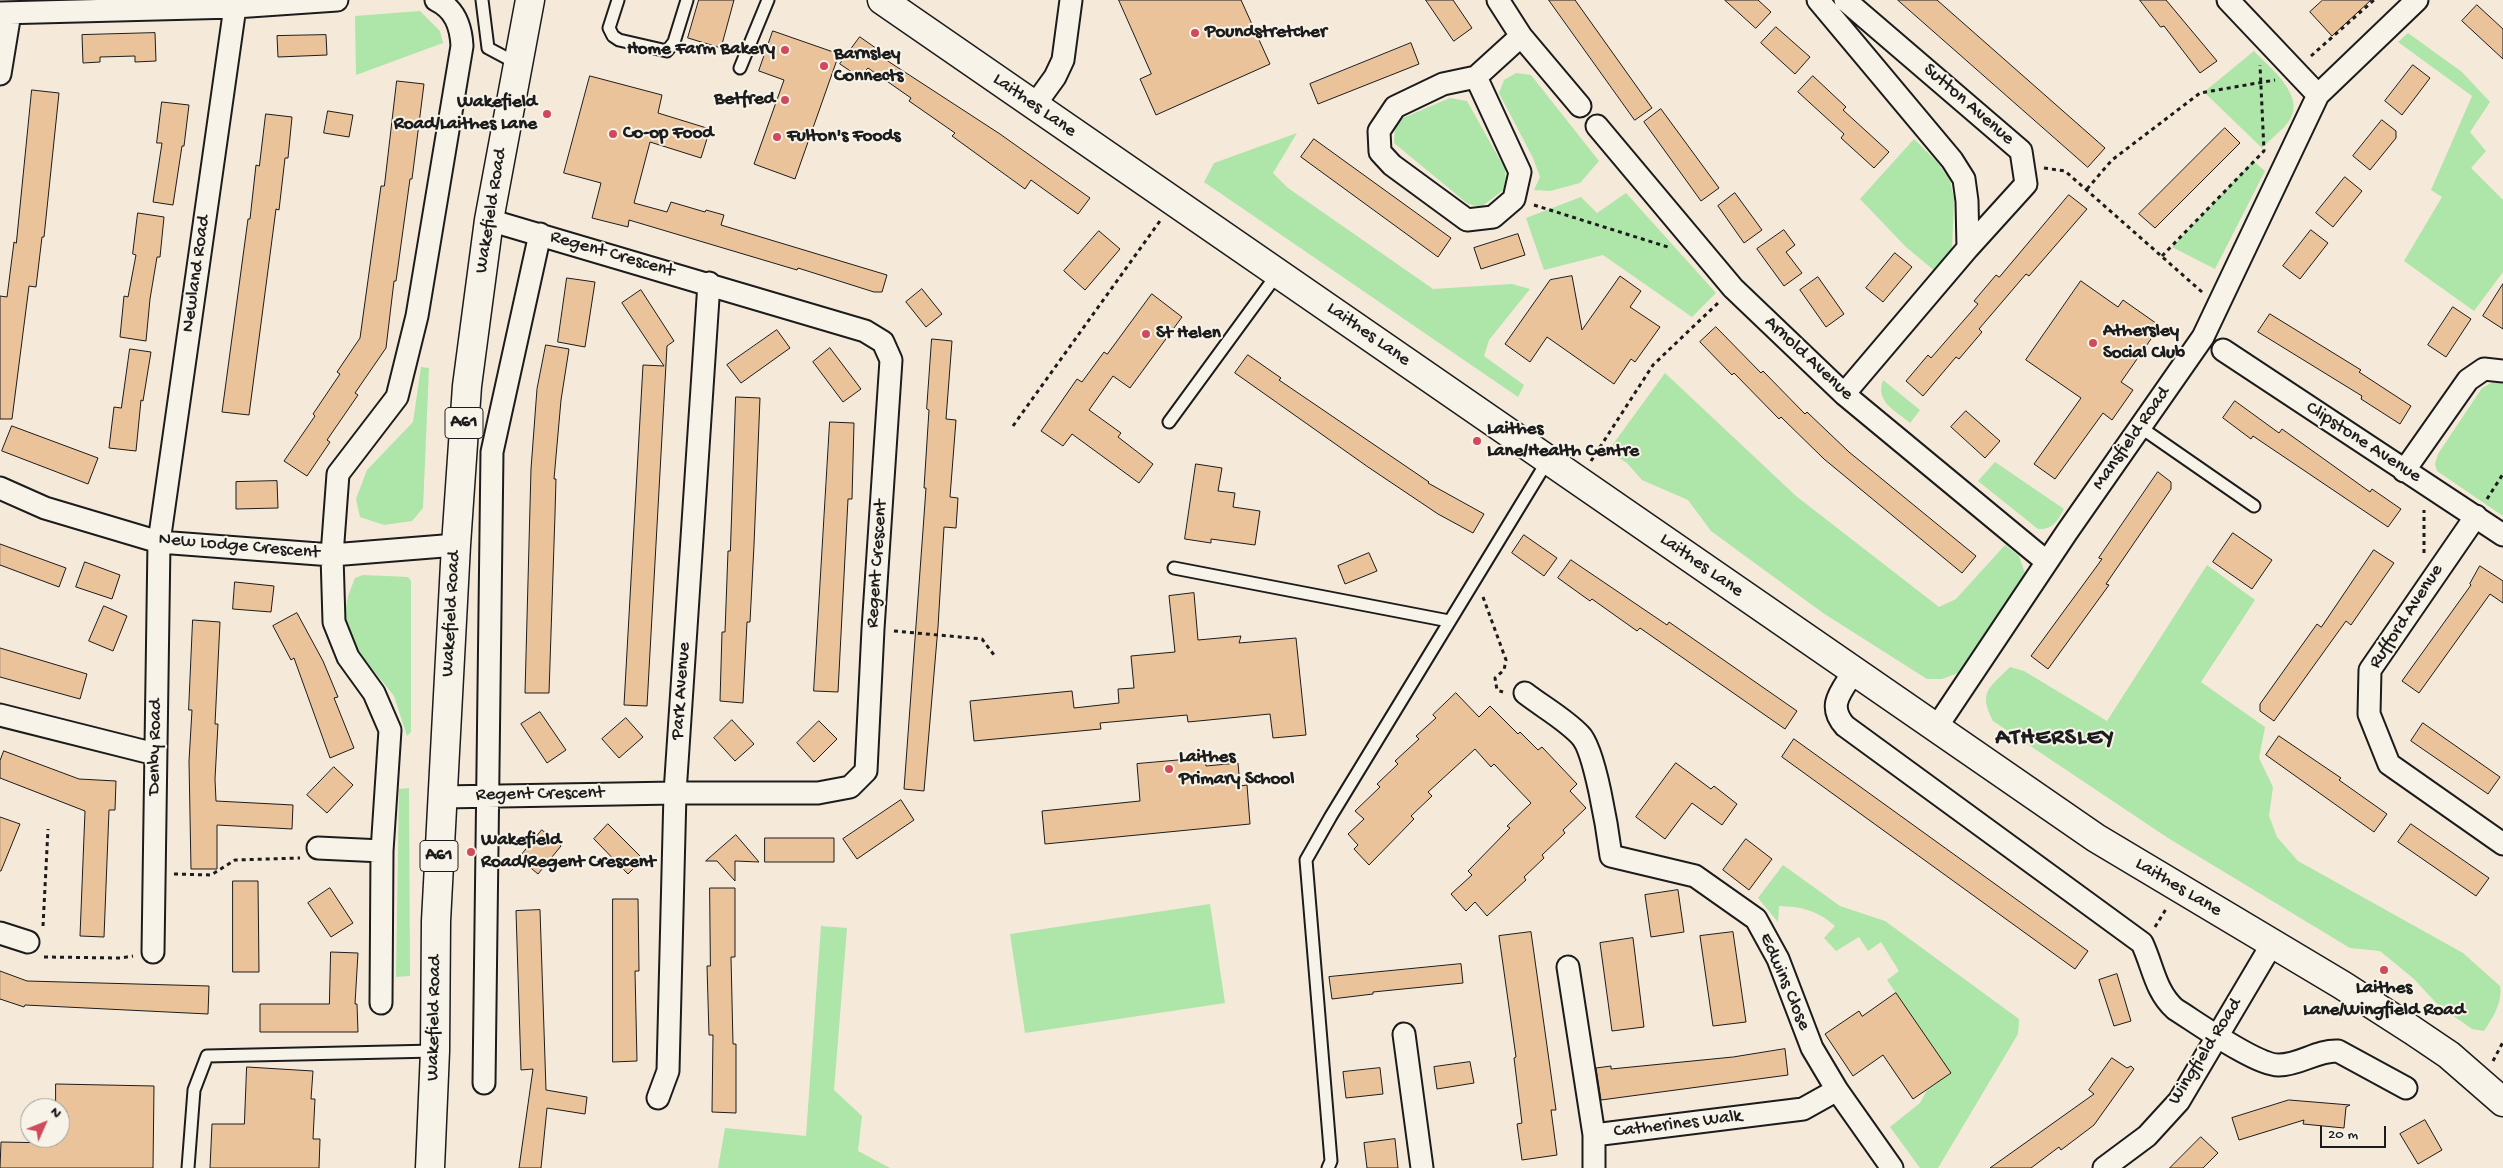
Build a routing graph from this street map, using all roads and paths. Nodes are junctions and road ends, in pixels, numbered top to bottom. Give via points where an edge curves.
1 (337, 0) edge
2 (436, 0) edge
3 (482, 0) edge
4 (530, 0) edge
5 (618, 0) edge
6 (687, 0) edge
7 (768, 0) edge
8 (882, 0) edge
9 (1071, 0) edge
10 (1498, 0) edge
11 (1818, 0) edge
12 (1845, 0) edge
13 (2228, 0) edge
14 (2374, 0) edge
15 (2417, 0) edge
16 (301, 1) edge
17 (235, 7) junction
18 (5, 13) edge
19 (2258, 32) junction
20 (1521, 36) junction
21 (518, 64) junction
22 (740, 68) dead end
23 (2295, 70) junction
24 (0, 74) edge
25 (1476, 77) junction
26 (2261, 82) junction
27 (2318, 95) junction
28 (1034, 106) junction
29 (1580, 106) dead end
30 (1598, 126) dead end
31 (2023, 164) junction
32 (2087, 189) junction
33 (1514, 199) junction
34 (1174, 202) junction
35 (489, 220) junction
36 (540, 234) junction
37 (1968, 248) junction
38 (1673, 249) dead end
39 (2162, 256) junction
40 (1278, 273) junction
41 (709, 284) junction
42 (1733, 288) junction
43 (2218, 307) junction
44 (2223, 350) dead end
45 (2503, 371) edge
46 (1844, 394) junction
47 (1169, 422) dead end
48 (1013, 426) dead end
49 (2140, 427) junction
50 (1548, 460) junction
51 (2404, 471) junction
52 (2503, 474) edge
53 (1578, 480) junction
54 (2425, 484) junction
55 (0, 488) edge
56 (2254, 506) dead end
57 (2476, 516) junction
58 (2503, 535) edge
59 (159, 542) junction
60 (456, 545) junction
61 (332, 555) junction
62 (2048, 562) junction
63 (1174, 568) dead end
64 (1476, 577) junction
65 (2423, 589) junction
66 (1449, 621) junction
67 (873, 629) junction
68 (994, 655) dead end
69 (1854, 671) junction
70 (1525, 694) joint
71 (0, 715) edge
72 (1936, 728) junction
73 (156, 754) junction
74 (675, 793) junction
75 (489, 795) junction
76 (442, 797) junction
77 (48, 829) dead end
78 (2503, 844) edge
79 (318, 848) joint
80 (382, 850) junction
81 (154, 873) junction
82 (2178, 888) junction
83 (43, 927) dead end
84 (0, 933) edge
85 (2142, 943) junction
86 (2272, 944) junction
87 (38, 949) joint
88 (153, 952) joint
89 (1568, 967) dead end
90 (381, 1003) dead end
91 (1404, 1034) dead end
92 (2217, 1035) junction
93 (435, 1051) junction
94 (484, 1083) dead end
95 (2406, 1088) dead end
96 (1837, 1090) junction
97 (658, 1098) dead end
98 (2503, 1102) edge
99 (1594, 1136) junction
100 (188, 1168) edge
101 (430, 1168) edge
102 (1328, 1168) edge
103 (1422, 1168) edge
104 (1594, 1168) edge
105 (1892, 1168) edge
106 (2104, 1168) edge

1 - 16 street
2 - 61 street via 456,18 462,46 417,316 397,398 338,474
3 - 21 lane via 488,48
4 - 21 main road, Wakefield Road / A61
5 - 6 lane via 609,28 613,36 667,51 674,42
7 - 22 lane
8 - 28 main road, Laithes Lane
9 - 28 street via 1063,60
10 - 20 street
11 - 37 street, Sutton Avenue via 1964,178
12 - 31 street, Sutton Avenue via 2021,151
13 - 19 street
14 - 23 path
15 - 27 street, Mansfield Road
16 - 17 street
17 - 18 street
17 - 59 street, Newland Road
18 - 24 street
19 - 23 street
19 - 26 path
20 - 25 street
20 - 29 street
21 - 35 main road, Wakefield Road / A61
23 - 26 path via 2286,78
23 - 27 street
25 - 33 street via 1520,172
25 - 33 street via 1443,84 1395,107 1379,130 1380,152 1392,165 1468,220 1493,217
26 - 32 path via 2200,93 2112,160
26 - 39 path via 2264,151
27 - 43 street, Mansfield Road
28 - 34 main road, Laithes Lane
30 - 42 street, Arnold Avenue
31 - 32 path via 2065,171
31 - 37 street, Sutton Avenue via 2026,184
32 - 39 path
33 - 38 path
34 - 40 main road, Laithes Lane
34 - 48 path
35 - 36 street, Regent Crescent
35 - 60 main road, Wakefield Road / A61 via 467,386
36 - 41 street, Regent Crescent
36 - 75 street, Wakefield Road via 492,452
37 - 46 street, Sutton Avenue
39 - 43 path
40 - 47 lane
40 - 50 main road, Laithes Lane
41 - 67 street, Regent Crescent via 866,331 883,342 891,360
41 - 74 street, Park Avenue
42 - 46 street, Arnold Avenue
42 - 53 path via 1653,365
43 - 49 street, Mansfield Road via 2203,337
44 - 51 street, Clipstone Avenue
45 - 51 street via 2484,369 2468,380
46 - 62 street, Arnold Avenue
49 - 56 lane
49 - 62 street, Mansfield Road
50 - 53 main road, Laithes Lane
50 - 64 lane
51 - 54 street, Clipstone Avenue
52 - 57 path
53 - 69 main road, Laithes Lane
54 - 57 street, Clipstone Avenue
54 - 65 path
55 - 59 street, New Lodge Crescent via 45,508
57 - 58 street, Clipstone Avenue
57 - 65 street, Rufford Avenue
59 - 61 street, New Lodge Crescent
59 - 73 street, Denby Road
60 - 61 street, New Lodge Crescent
60 - 76 main road, Wakefield Road / A61
61 - 80 street via 334,622 348,656 374,693 390,730
62 - 72 street, Mansfield Road
63 - 66 lane
64 - 66 lane
64 - 70 path via 1506,660 1504,670 1495,678 1497,690
65 - 78 street, Rufford Avenue via 2370,670 2369,714 2389,764
66 - 102 lane via 1306,860 1331,1161
67 - 68 path via 982,639
67 - 74 street, Regent Crescent via 866,771 850,787 818,793
69 - 72 main road, Laithes Lane
69 - 85 street via 1834,709 1845,726
70 - 96 street, Edwins Close via 1582,736 1593,766 1611,856 1696,876 1756,919 1778,959 1812,1048
71 - 73 street
72 - 82 main road, Laithes Lane via 2096,838
73 - 81 street, Denby Road
74 - 75 street, Regent Crescent
74 - 97 street, Park Avenue via 668,1071
75 - 76 street, Regent Crescent
75 - 94 street, Wakefield Road
76 - 93 main road, Wakefield Road / A61 via 436,921
77 - 83 path
79 - 80 street
79 - 81 path via 300,859 235,860 211,875
80 - 90 street
81 - 88 street, Denby Road
82 - 85 path
82 - 86 main road, Laithes Lane
84 - 87 street
85 - 92 street via 2164,999
86 - 92 street, Wingfield Road
86 - 98 main road, Laithes Lane via 2449,1055
87 - 88 path via 120,958
89 - 99 street, Catherines Walk
91 - 103 street
92 - 95 street via 2258,1060 2278,1066 2327,1051 2338,1051
92 - 106 street, Wingfield Road via 2179,1101 2147,1136
93 - 100 lane via 207,1056 194,1090
93 - 101 main road, Wakefield Road / A61
96 - 99 street, Catherines Walk via 1803,1109
96 - 105 street, Edwins Close
99 - 104 street

